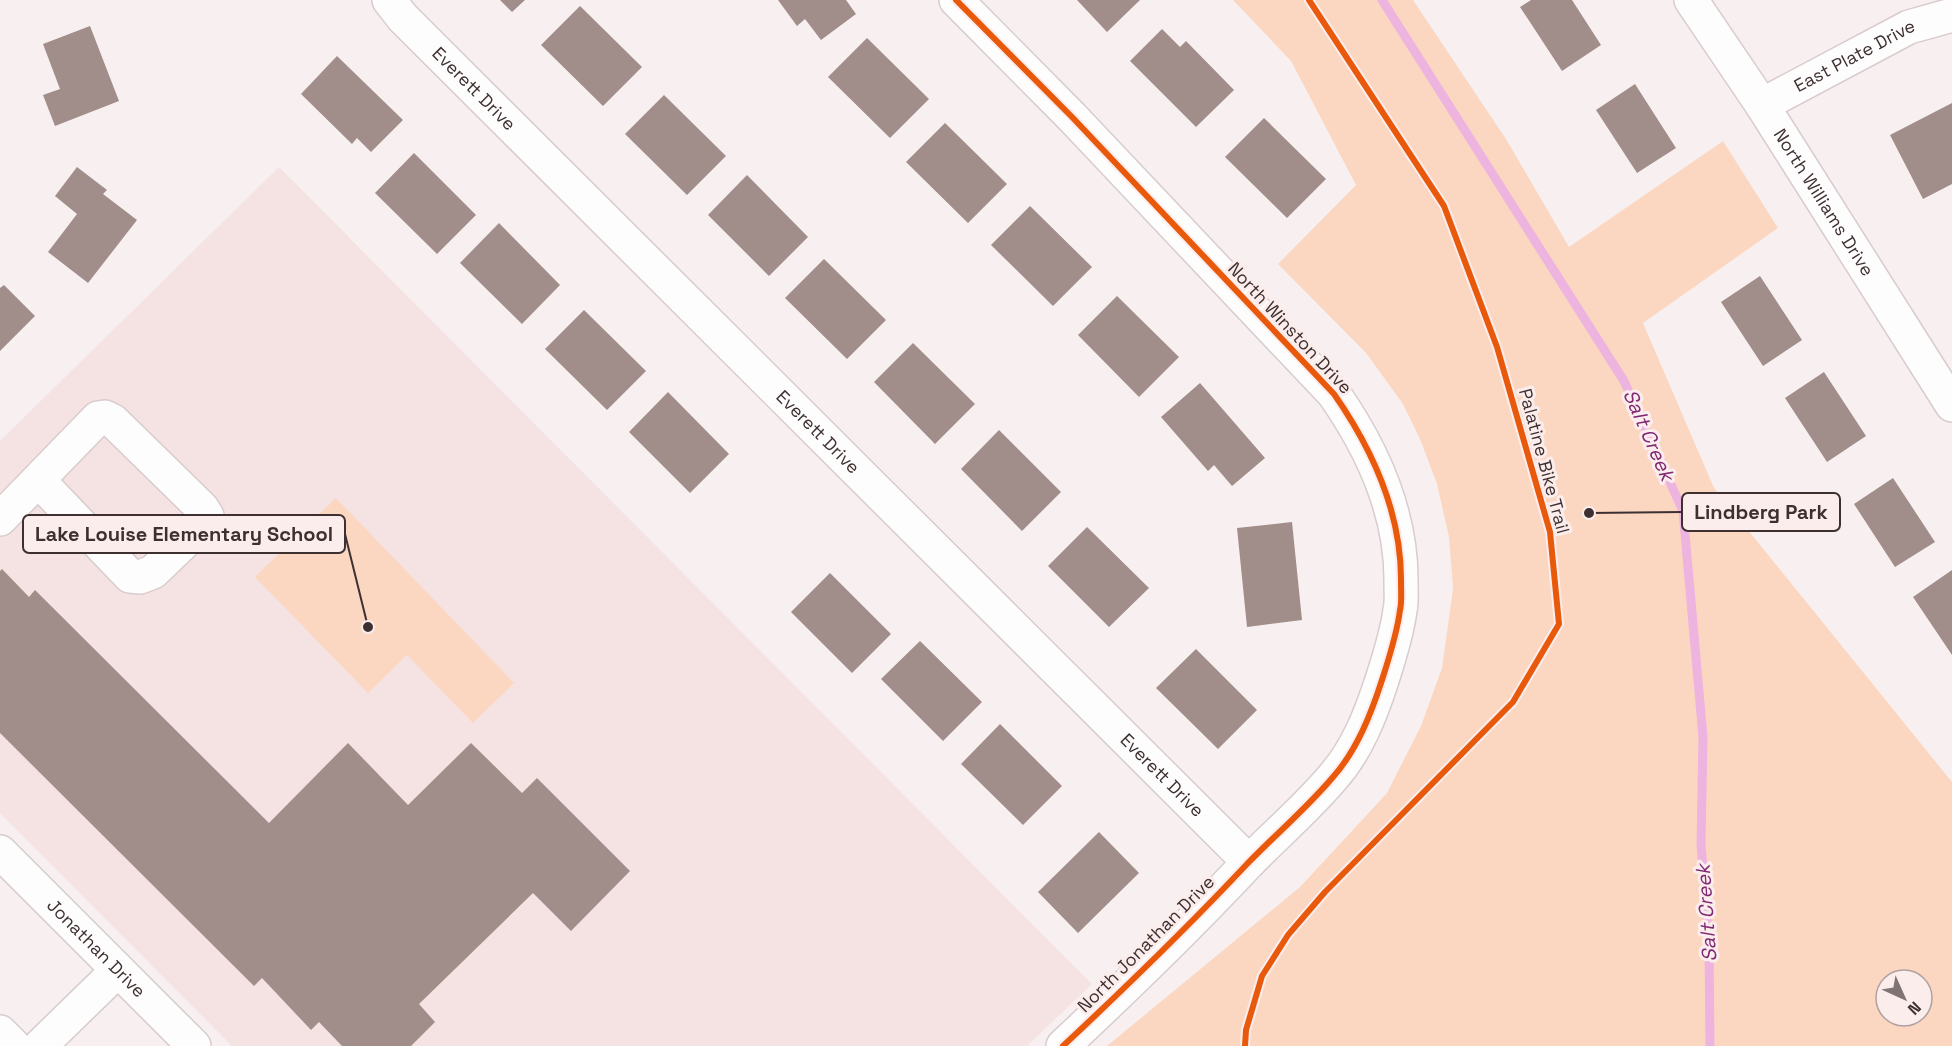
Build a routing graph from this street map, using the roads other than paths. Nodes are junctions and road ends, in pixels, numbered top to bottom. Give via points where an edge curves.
1 (389, 0) edge
2 (957, 0) edge
3 (1691, 0) edge
4 (1952, 15) edge
5 (1762, 105) junction
6 (1952, 405) edge
7 (38, 480) junction
8 (0, 519) edge
9 (0, 852) edge
10 (1249, 862) junction
11 (118, 970) junction
12 (0, 1032) edge
13 (14, 1046) edge
14 (40, 1046) edge
15 (194, 1046) edge
16 (1063, 1046) edge

1 - 10 street, Everett Drive
2 - 10 street, North Winston Drive via 1334,394 1353,420 1385,488 1401,562 1401,609 1372,711 1334,776
3 - 5 street, North Williams Drive
4 - 5 street, East Plate Drive via 1910,27
5 - 6 street, North Williams Drive
7 - 7 street via 130,576 153,572 207,516 105,417 98,418
7 - 8 street
9 - 11 street, Jonathan Drive
10 - 16 street, North Jonathan Drive
11 - 14 street
11 - 15 street, Jonathan Drive
12 - 13 street

